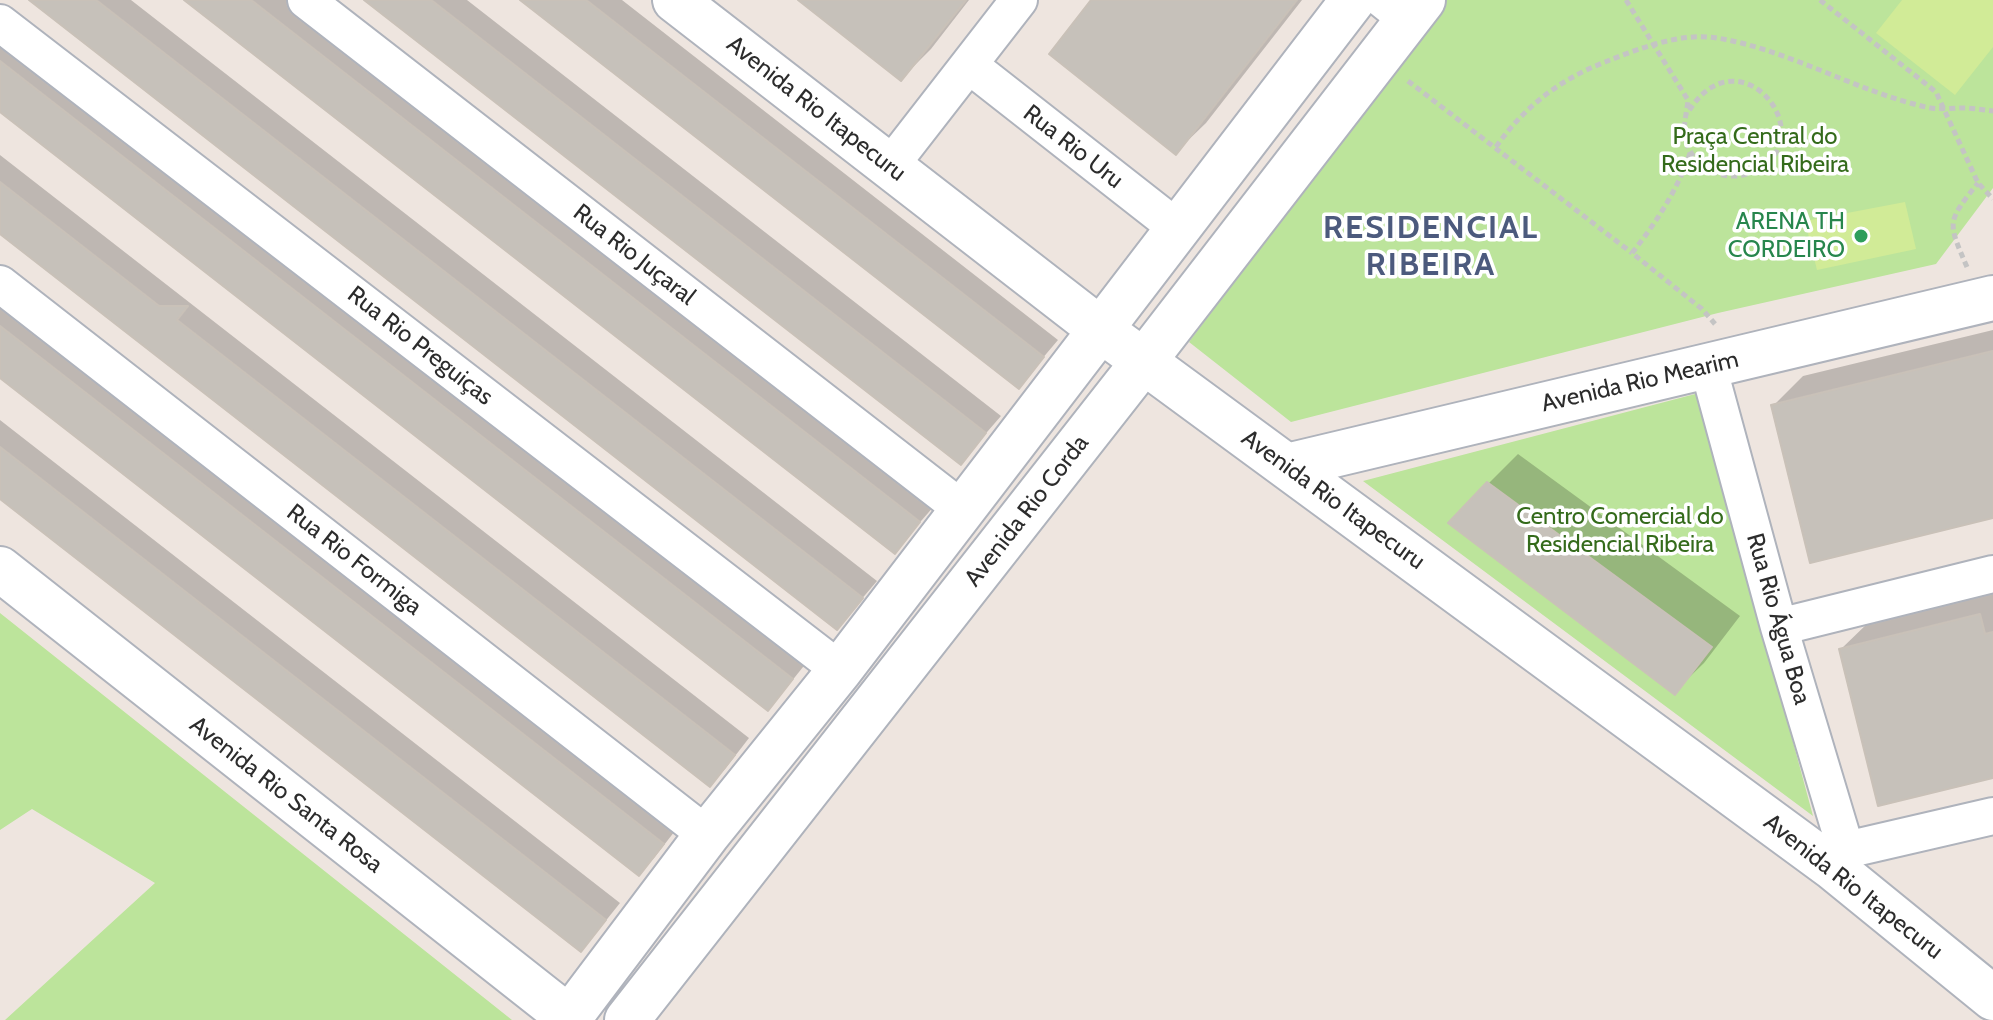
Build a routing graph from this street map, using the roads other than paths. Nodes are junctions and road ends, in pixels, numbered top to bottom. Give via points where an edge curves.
1 (306, 0) edge
2 (1019, 0) edge
3 (1353, 0) edge
4 (679, 1) edge
5 (1405, 7) edge
6 (0, 23) edge
7 (969, 65) junction
8 (890, 166) junction
9 (1177, 228) junction
10 (0, 284) edge
11 (1987, 299) edge
12 (1101, 330) junction
13 (1144, 361) junction
14 (1726, 362) junction
15 (1287, 466) junction
16 (962, 509) junction
17 (0, 569) edge
18 (1993, 574) edge
19 (1779, 627) junction
20 (840, 670) junction
21 (1993, 816) edge
22 (707, 835) junction
23 (1839, 859) junction
24 (1993, 998) edge
25 (570, 1019) edge
26 (627, 1020) edge

1 - 16 street, Rua Rio Juçaral
2 - 7 street
3 - 9 street
4 - 8 street, Avenida Rio Itapecuru
5 - 13 street, Avenida Rio Corda via 1379,58
6 - 20 street, Rua Rio Preguiças
7 - 8 street
7 - 9 street, Rua Rio Uru
8 - 12 street, Avenida Rio Itapecuru
9 - 12 street
10 - 22 street, Rua Rio Formiga
11 - 14 street, Avenida Rio Mearim
12 - 13 street, Avenida Rio Itapecuru
12 - 16 street
13 - 15 street, Avenida Rio Itapecuru
13 - 26 street, Avenida Rio Corda
14 - 15 street, Avenida Rio Mearim
14 - 19 street, Rua Rio Água Boa
15 - 23 street, Avenida Rio Itapecuru
16 - 20 street
17 - 25 street, Avenida Rio Santa Rosa
18 - 19 street
19 - 23 street, Rua Rio Água Boa
20 - 22 street
21 - 23 street
22 - 25 street
23 - 24 street, Avenida Rio Itapecuru

